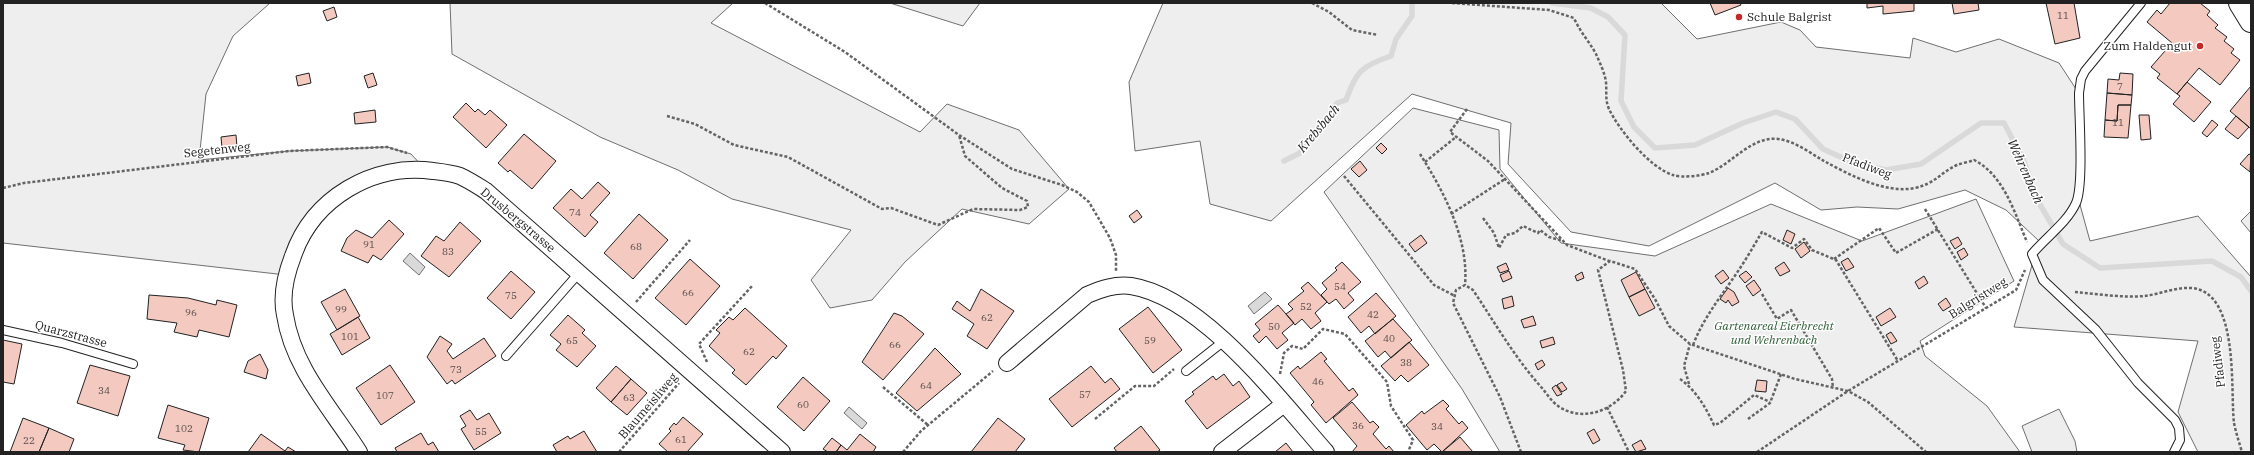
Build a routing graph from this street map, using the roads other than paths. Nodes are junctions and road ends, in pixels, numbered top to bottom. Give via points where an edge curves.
1 (2142, 3) edge
2 (2240, 3) edge
3 (2251, 21) edge
4 (579, 273) junction
5 (3, 330) edge
6 (1224, 341) junction
7 (506, 356) dead end
8 (1007, 363) road end
9 (133, 364) dead end
10 (1186, 371) road end
11 (1284, 404) junction
12 (359, 452) edge
13 (782, 452) edge
14 (1222, 452) edge
15 (1326, 452) edge
16 (2174, 452) edge

1 - 16 lane via 2085,70 2081,79 2079,186 2076,202 2067,218 2032,254 2043,280 2096,330 2138,383 2175,420 2180,440
2 - 3 main road
4 - 7 lane
4 - 12 street, Drusbergstrasse via 486,191 460,176 426,170 385,173 358,182 319,210 298,242 286,274 284,313 298,361
4 - 13 street, Drusbergstrasse
5 - 9 lane, Quarzstrasse via 62,343
6 - 8 street via 1177,304 1144,289 1116,285 1087,295
6 - 10 lane
6 - 11 street
11 - 14 street
11 - 15 street

